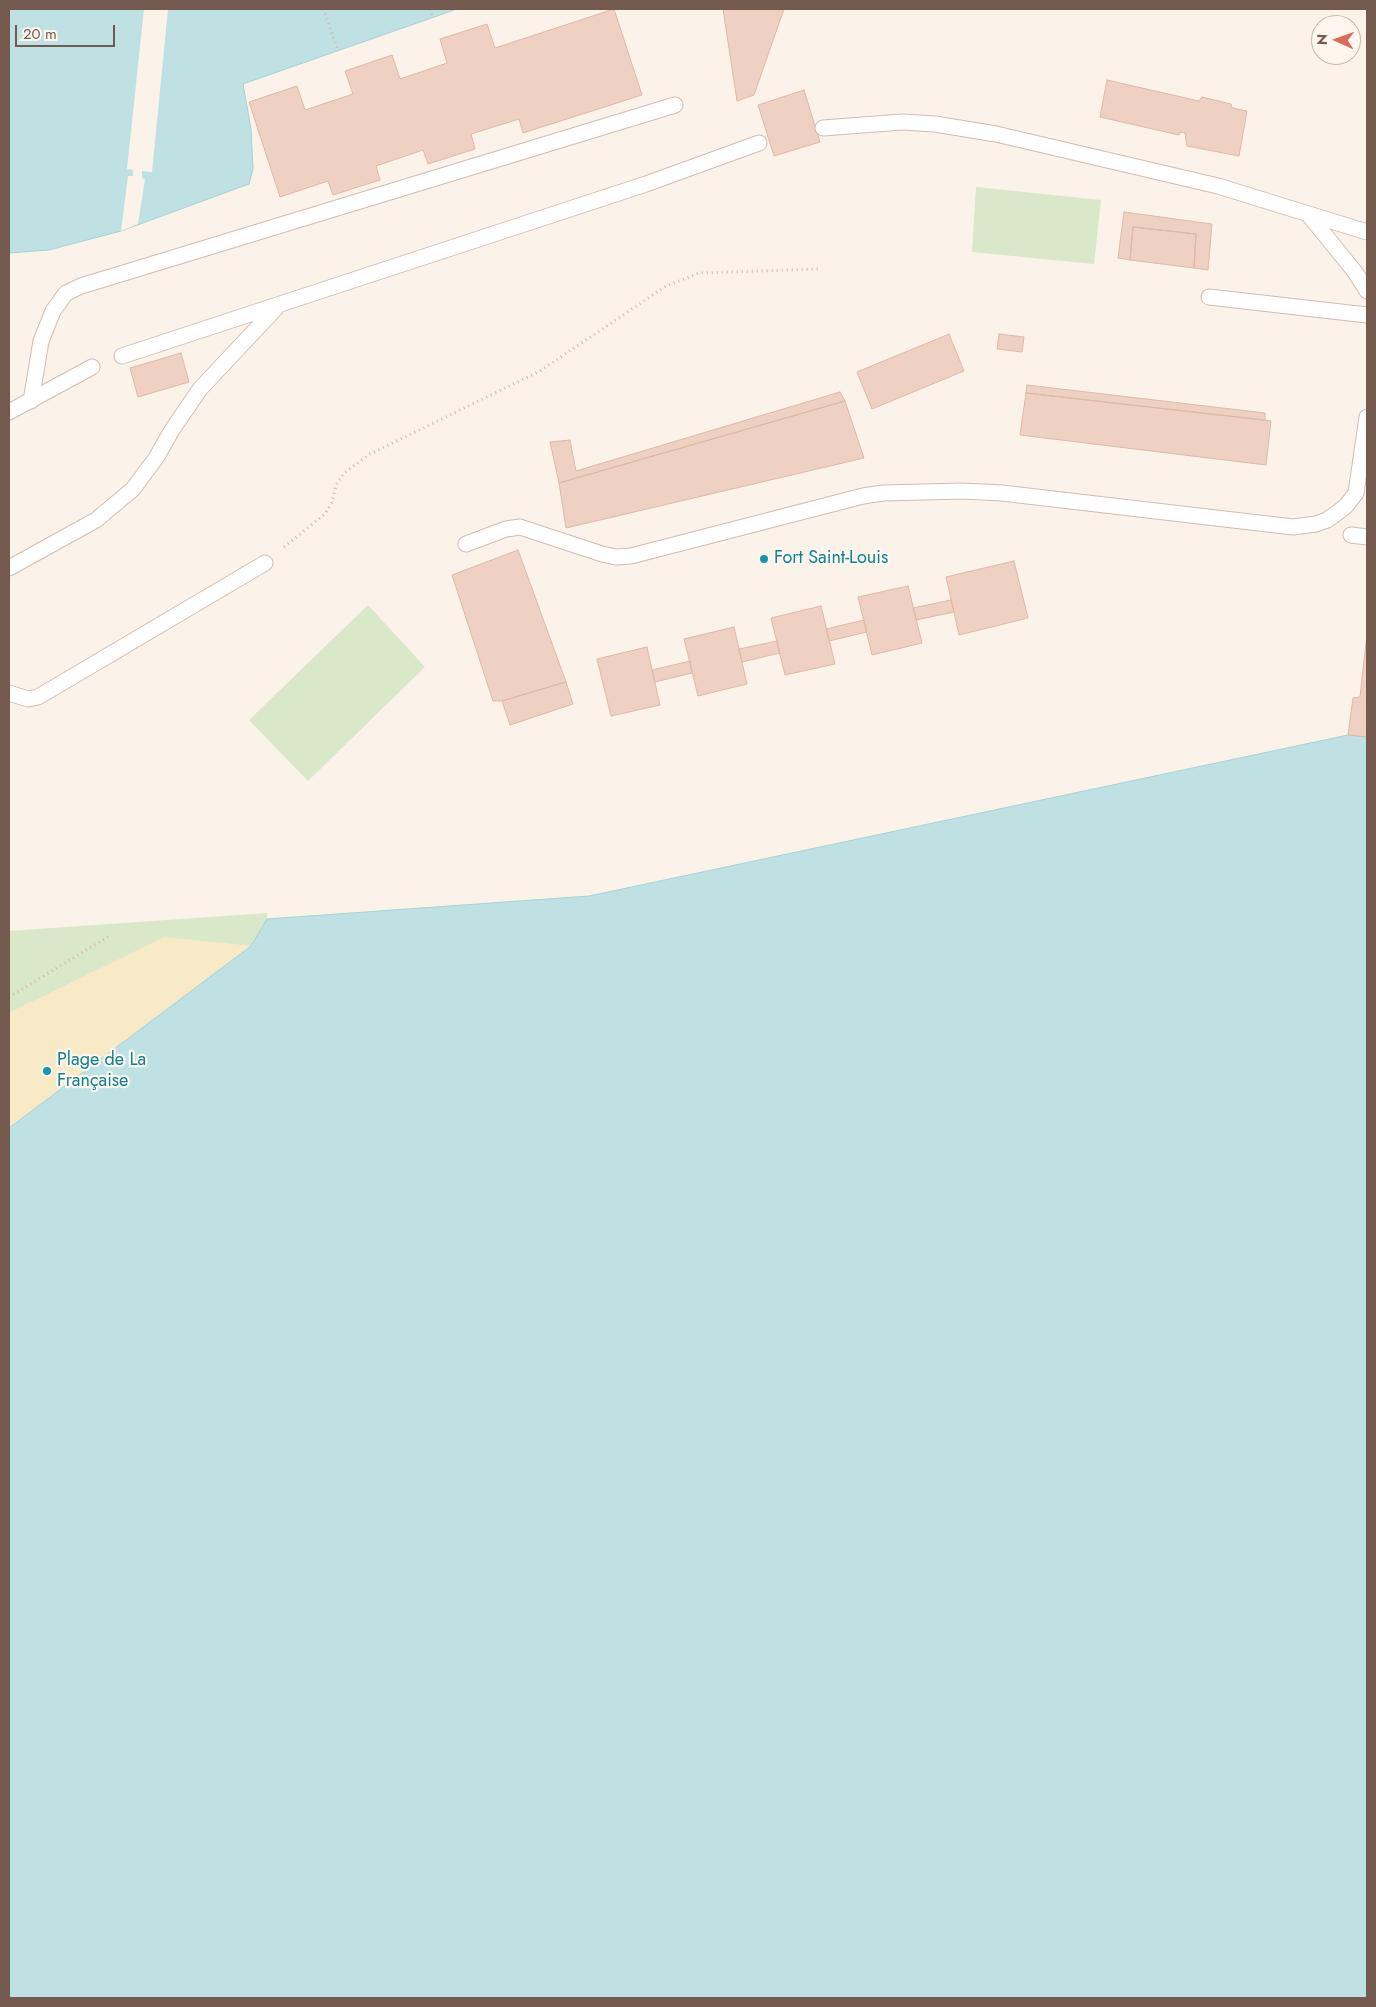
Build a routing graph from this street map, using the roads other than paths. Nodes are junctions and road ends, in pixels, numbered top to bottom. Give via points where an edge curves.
1 (675, 105) dead end
2 (823, 128) dead end
3 (759, 143) dead end
4 (1308, 214) junction
5 (1367, 232) edge
6 (1367, 291) edge
7 (1209, 297) dead end
8 (278, 305) junction
9 (1367, 315) edge
10 (122, 356) dead end
11 (92, 367) dead end
12 (31, 400) junction
13 (9, 412) edge
14 (1367, 417) edge
15 (1351, 535) dead end
16 (1367, 537) edge
17 (466, 544) dead end
18 (266, 563) road end
19 (9, 568) edge
20 (9, 693) edge

1 - 12 lane via 81,286 66,293 53,311 41,340
2 - 4 lane via 902,122 996,134 1218,186
3 - 8 lane via 637,187
4 - 5 lane
4 - 6 lane
7 - 9 lane
8 - 10 lane
8 - 19 lane via 200,389 133,489 96,520
11 - 12 lane
12 - 13 lane
14 - 17 lane via 1356,493 1342,509 1316,524 1294,527 962,491 863,496 631,556 602,554 520,527
15 - 16 lane
18 - 20 lane via 38,697 28,699

